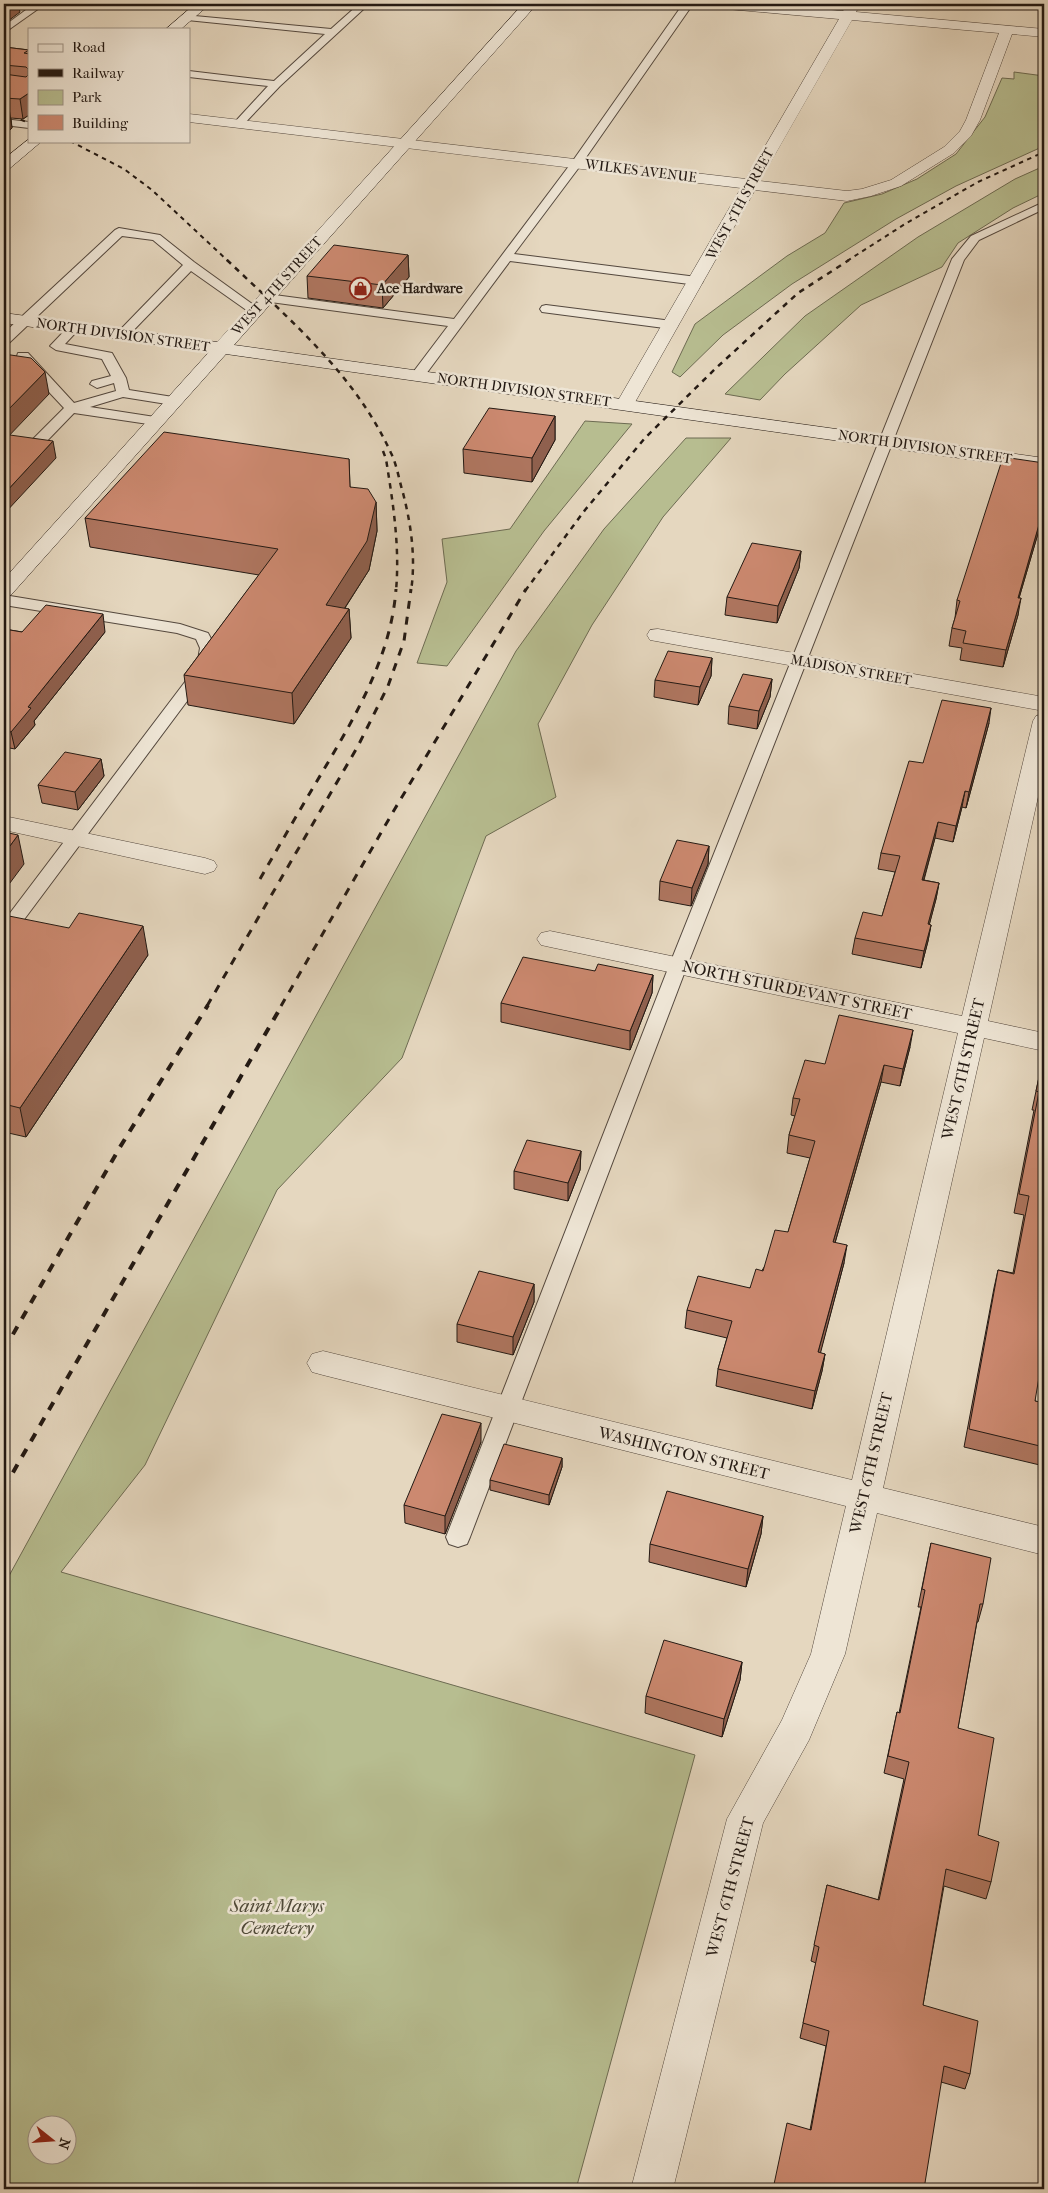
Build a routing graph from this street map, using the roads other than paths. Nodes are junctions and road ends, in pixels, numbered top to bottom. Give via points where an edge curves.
1 (40, 4) edge
2 (203, 4) edge
3 (364, 4) edge
4 (530, 4) edge
5 (688, 4) edge
6 (716, 4) edge
7 (850, 10) edge
8 (187, 17) junction
9 (174, 28) edge
10 (4, 30) edge
11 (1007, 30) junction
12 (332, 32) junction
13 (1044, 33) edge
14 (190, 74) edge
15 (276, 84) junction
16 (190, 118) edge
17 (4, 122) edge
18 (28, 124) edge
19 (238, 124) junction
20 (34, 142) edge
21 (404, 143) junction
22 (576, 164) junction
23 (4, 166) edge
24 (751, 184) junction
25 (1044, 205) edge
26 (507, 257) junction
27 (190, 265) junction
28 (697, 282) junction
29 (267, 298) junction
30 (546, 309) dead end
31 (256, 311) junction
32 (4, 318) edge
33 (24, 321) junction
34 (457, 323) junction
35 (672, 325) junction
36 (74, 328) junction
37 (122, 335) junction
38 (4, 340) edge
39 (56, 346) junction
40 (220, 348) junction
41 (110, 362) junction
42 (92, 366) dead end
43 (59, 374) dead end
44 (418, 375) junction
45 (43, 378) junction
46 (119, 378) junction
47 (97, 384) dead end
48 (72, 390) dead end
49 (57, 393) junction
50 (124, 393) junction
51 (173, 401) junction
52 (626, 404) junction
53 (71, 408) junction
54 (155, 421) junction
55 (886, 441) junction
56 (38, 442) edge
57 (1044, 464) edge
58 (4, 591) edge
59 (4, 600) edge
60 (658, 634) dead end
61 (800, 661) junction
62 (1044, 704) edge
63 (1044, 721) edge
64 (4, 823) edge
65 (75, 838) junction
66 (206, 866) dead end
67 (4, 933) edge
68 (550, 939) dead end
69 (678, 966) junction
70 (973, 1027) junction
71 (1044, 1042) edge
72 (323, 1363) dead end
73 (506, 1409) junction
74 (863, 1497) junction
75 (458, 1537) dead end
76 (1044, 1541) edge
77 (652, 2189) edge

1 - 10 lane
2 - 8 street
3 - 12 lane
4 - 21 street, WEST 4TH STREET
5 - 22 lane
6 - 7 street
7 - 11 street
7 - 24 street, WEST 5TH STREET
8 - 9 street
8 - 12 lane
11 - 13 street
11 - 24 street, WILKES AVENUE via 966,133 949,150 896,183 847,196
12 - 15 lane
14 - 15 lane
15 - 19 lane
16 - 19 street, WILKES AVENUE
17 - 18 lane
19 - 21 street, WILKES AVENUE
20 - 23 street
21 - 22 street, WILKES AVENUE
21 - 29 street, WEST 4TH STREET
22 - 24 street, WILKES AVENUE
22 - 26 lane
24 - 28 street, WEST 5TH STREET
25 - 55 lane via 975,238 958,259
26 - 28 lane
26 - 34 lane
27 - 31 lane
27 - 33 lane via 156,237 119,232
27 - 37 lane
28 - 35 street, WEST 5TH STREET
29 - 31 street, WEST 4TH STREET
29 - 34 lane
30 - 35 lane
31 - 40 street, WEST 4TH STREET
32 - 33 street, NORTH DIVISION STREET
33 - 36 street, NORTH DIVISION STREET
33 - 38 lane
34 - 44 lane
35 - 52 street, WEST 5TH STREET
36 - 37 street, NORTH DIVISION STREET
36 - 39 lane
37 - 40 street, NORTH DIVISION STREET
39 - 41 lane via 107,356
39 - 45 lane via 18,355
40 - 44 street, NORTH DIVISION STREET
40 - 51 street, WEST 4TH STREET
41 - 42 lane
41 - 46 lane
43 - 45 lane
44 - 52 street, NORTH DIVISION STREET
45 - 49 lane
46 - 47 lane
46 - 50 lane
48 - 49 lane
49 - 53 lane
50 - 51 lane
50 - 53 lane
51 - 54 street, WEST 4TH STREET
52 - 55 street, NORTH DIVISION STREET
53 - 54 lane
53 - 56 lane
54 - 58 street, WEST 4TH STREET
55 - 57 street, NORTH DIVISION STREET
55 - 61 lane
59 - 65 lane via 180,629 202,636 208,648 205,666
60 - 61 street, MADISON STREET
61 - 62 street, MADISON STREET
61 - 69 lane
63 - 70 street, WEST 6TH STREET
64 - 65 street
65 - 66 street
65 - 67 lane
68 - 69 street, NORTH STURDEVANT STREET
69 - 70 street, NORTH STURDEVANT STREET
69 - 73 lane
70 - 71 street, NORTH STURDEVANT STREET
70 - 74 street, WEST 6TH STREET
72 - 73 street, WASHINGTON STREET
73 - 74 street, WASHINGTON STREET
73 - 75 lane
74 - 76 street, WASHINGTON STREET
74 - 77 street, WEST 6TH STREET via 828,1654 796,1729 746,1819

